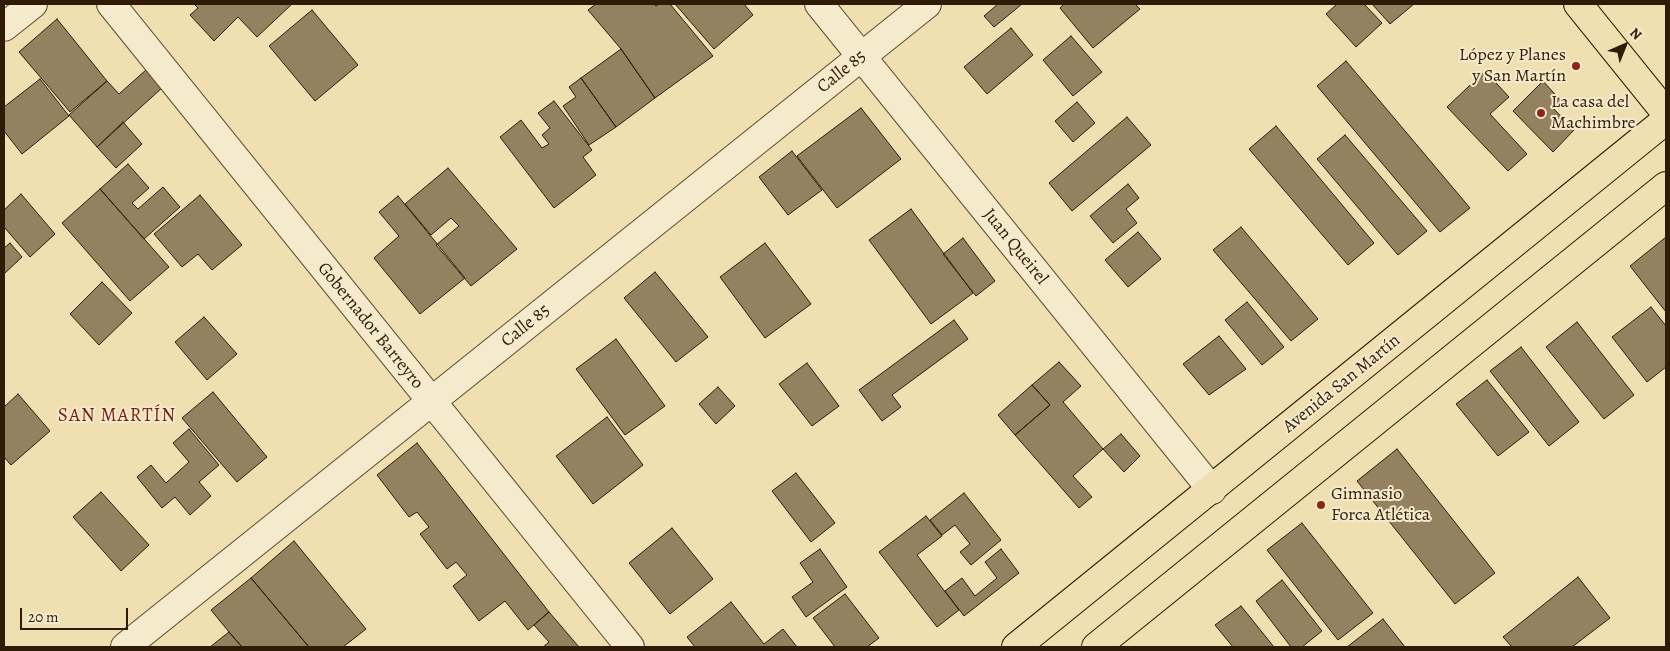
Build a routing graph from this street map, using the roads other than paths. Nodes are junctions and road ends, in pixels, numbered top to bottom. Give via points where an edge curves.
1 (33, 4) edge
2 (110, 4) edge
3 (819, 4) edge
4 (927, 4) edge
5 (1578, 4) edge
6 (4, 27) edge
7 (862, 57) junction
8 (1666, 113) edge
9 (1666, 120) edge
10 (1666, 186) edge
11 (432, 402) junction
12 (1212, 490) junction
13 (125, 647) edge
14 (630, 647) edge
15 (1016, 647) edge
16 (1096, 647) edge

1 - 6 street
2 - 11 street, Gobernador Barreyro
3 - 7 street, Juan Queirel
4 - 7 street, Calle 85
5 - 8 main road
7 - 11 street, Calle 85
7 - 12 street, Juan Queirel
9 - 12 main road, Avenida San Martín
10 - 16 main road
11 - 13 street, Calle 85
11 - 14 street, Gobernador Barreyro
12 - 15 main road, Avenida San Martín

